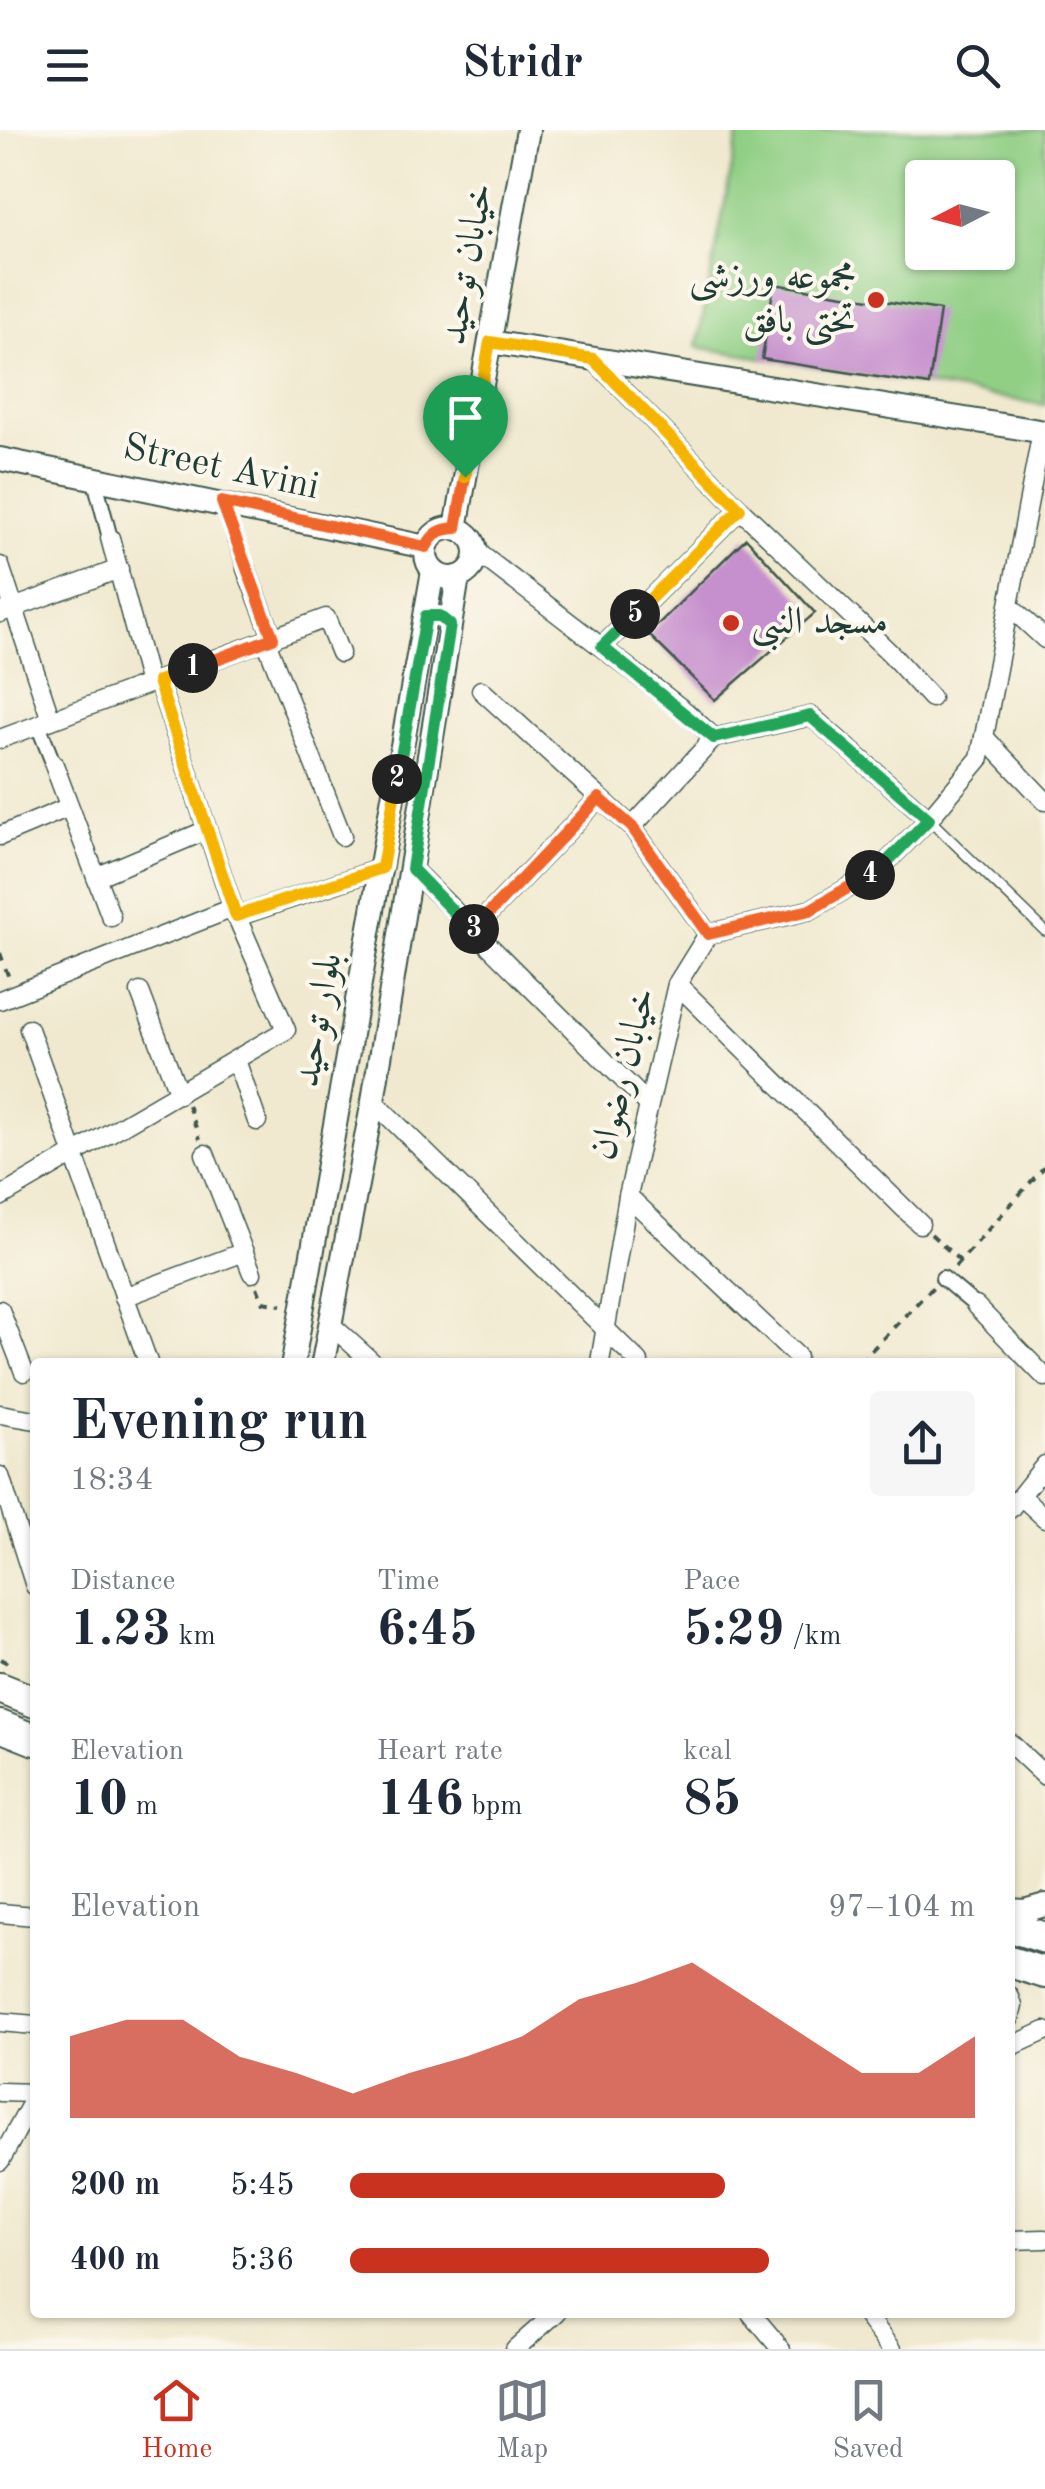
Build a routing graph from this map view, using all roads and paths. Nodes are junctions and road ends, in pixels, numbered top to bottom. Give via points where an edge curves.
1 (528, 130) edge
2 (490, 342) junction
3 (593, 359) junction
4 (1043, 432) edge
5 (0, 458) edge
6 (94, 477) junction
7 (222, 502) junction
8 (740, 509) junction
9 (456, 528) junction
10 (110, 538) joint
11 (426, 547) junction
12 (476, 551) junction
13 (0, 566) edge
14 (118, 570) junction
15 (246, 570) joint
16 (434, 571) junction
17 (458, 577) junction
18 (1008, 606) junction
19 (7, 610) edge
20 (426, 616) junction
21 (450, 625) junction
22 (270, 639) junction
23 (1045, 639) edge
24 (602, 647) junction
25 (340, 653) dead end
26 (154, 682) junction
27 (481, 690) dead end
28 (931, 698) dead end
29 (45, 722) junction
30 (984, 737) junction
31 (714, 738) junction
32 (0, 739) edge
33 (54, 766) joint
34 (599, 798) junction
35 (1045, 801) edge
36 (70, 807) junction
37 (929, 819) junction
38 (632, 827) junction
39 (207, 830) junction
40 (0, 836) edge
41 (342, 836) dead end
42 (382, 868) junction
43 (412, 869) junction
44 (96, 877) junction
45 (235, 912) junction
46 (111, 916) dead end
47 (472, 931) junction
48 (1045, 931) edge
49 (708, 934) junction
50 (677, 984) junction
51 (140, 992) dead end
52 (0, 1000) edge
53 (29, 1029) dead end
54 (236, 1060) junction
55 (181, 1092) junction
56 (373, 1101) junction
57 (647, 1103) junction
58 (257, 1121) dead end
59 (205, 1154) joint
60 (73, 1155) junction
61 (628, 1196) junction
62 (0, 1197) edge
63 (920, 1224) joint
64 (244, 1252) junction
65 (961, 1262) dead end
66 (252, 1273) joint
67 (943, 1278) dead end
68 (124, 1297) junction
69 (976, 1306) joint
70 (302, 1308) junction
71 (0, 1310) edge
72 (328, 1323) junction
73 (603, 1329) junction
74 (797, 1356) dead end
75 (147, 1358) edge
76 (293, 1358) edge
77 (323, 1358) edge
78 (367, 1358) edge
79 (600, 1358) edge
80 (635, 1358) edge
81 (24, 1372) dead end
82 (1045, 1377) edge
83 (0, 1414) edge
84 (30, 1419) edge
85 (1045, 1466) edge
86 (0, 1476) edge
87 (1016, 1503) edge
88 (6, 1512) edge
89 (1045, 1518) edge
90 (30, 1573) edge
91 (0, 1688) edge
92 (30, 1700) edge
93 (0, 1726) edge
94 (30, 1738) edge
95 (1015, 1748) edge
96 (1045, 1776) edge
97 (1020, 1910) edge
98 (0, 1914) edge
99 (30, 1916) edge
100 (1045, 1938) edge
101 (1015, 1964) edge
102 (1045, 1973) edge
103 (0, 2022) edge
104 (30, 2025) edge
105 (1045, 2031) edge
106 (1015, 2045) edge
107 (0, 2092) edge
108 (30, 2095) edge
109 (30, 2104) edge
110 (0, 2161) edge
111 (1045, 2239) edge
112 (1015, 2240) edge
113 (551, 2318) edge
114 (755, 2318) edge
115 (869, 2318) edge
116 (520, 2348) edge
117 (782, 2349) edge
118 (892, 2349) edge

1 - 2 street, خیابان توحید
2 - 3 street
2 - 9 street, خیابان توحید
3 - 4 street
3 - 8 street
4 - 18 street
5 - 6 street, Street Avini
6 - 7 street, Street Avini
6 - 10 street
7 - 11 street, Street Avini
7 - 15 street
8 - 24 street
8 - 28 street
9 - 11 street via 443,529
9 - 12 street via 470,536
10 - 14 street
11 - 16 street
12 - 17 street via 472,567
12 - 24 street
13 - 19 street
14 - 19 street
14 - 26 street
15 - 22 street
16 - 17 street
16 - 20 street, بلوار توحید
17 - 21 street, بلوار توحید
18 - 23 street
18 - 30 street
19 - 29 street
20 - 21 street
20 - 42 street, بلوار توحید
21 - 43 street, بلوار توحید
22 - 25 street via 326,618
22 - 26 street
22 - 41 street
24 - 31 street
26 - 29 street
26 - 39 street
27 - 34 street
29 - 32 street
29 - 33 street
30 - 35 street
30 - 37 street via 980,758
31 - 37 street via 810,716
31 - 38 street
33 - 36 street
34 - 38 street
34 - 47 street
36 - 40 street
36 - 44 street
37 - 48 lane
37 - 49 street via 880,869 810,910
38 - 49 street
39 - 44 street
39 - 45 street
42 - 45 street
42 - 70 street, بلوار توحید
43 - 47 street
43 - 56 street, بلوار توحید
44 - 46 street
45 - 52 street
45 - 54 street via 286,1030
47 - 57 street
49 - 50 street, خیابان رضوان
50 - 57 street, خیابان رضوان
50 - 63 street
51 - 55 street
53 - 60 street
54 - 55 street
54 - 58 street
55 - 59 path
55 - 60 street
56 - 72 street, بلوار توحید
56 - 73 street
57 - 61 street, خیابان رضوان
59 - 64 street
60 - 62 street
60 - 68 street
61 - 73 street, خیابان رضوان
61 - 74 street
63 - 65 path
64 - 66 street
64 - 68 street
66 - 70 path via 262,1302
67 - 69 street
68 - 75 street
69 - 82 street
70 - 76 street, بلوار توحید
71 - 81 street
72 - 77 street, بلوار توحید
72 - 78 street
73 - 79 street, خیابان رضوان
73 - 80 street
83 - 84 street
85 - 87 street
86 - 88 street
87 - 89 street
88 - 90 street
91 - 92 main road
93 - 94 main road
95 - 96 street
97 - 100 main road
98 - 99 street
101 - 102 main road
103 - 104 street
105 - 106 street
107 - 108 street
109 - 110 street
111 - 112 street
113 - 116 street
114 - 117 street
115 - 118 street

